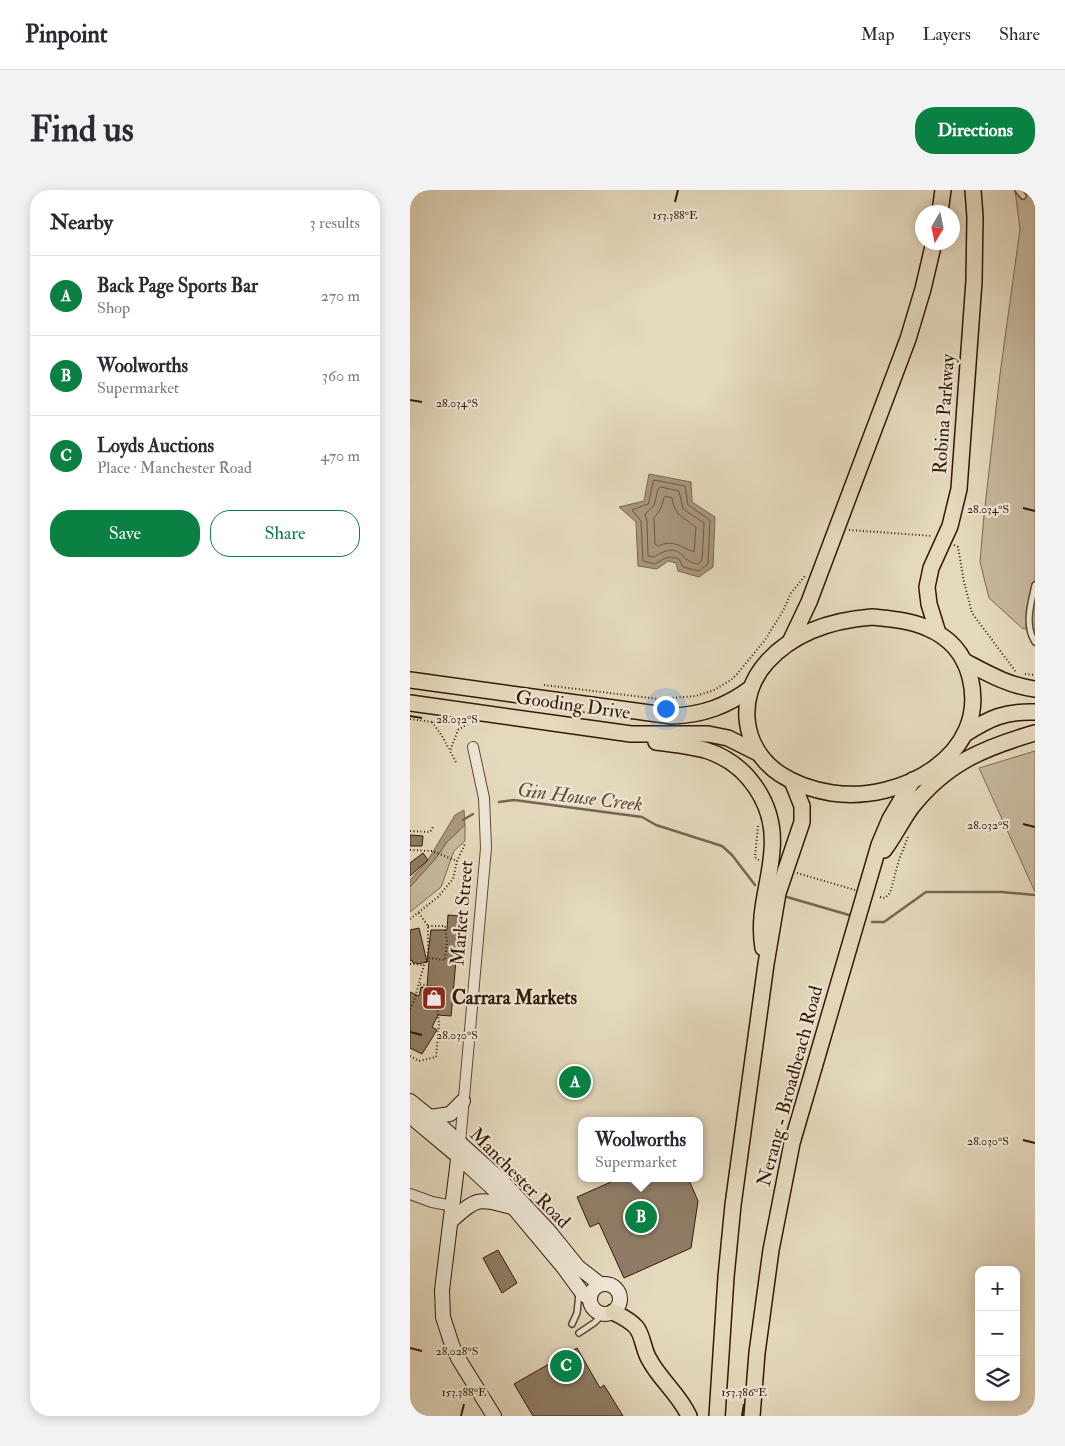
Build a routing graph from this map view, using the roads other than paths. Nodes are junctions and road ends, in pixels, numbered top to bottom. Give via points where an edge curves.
1 (943, 190) edge
2 (973, 190) edge
3 (1018, 190) edge
4 (1023, 196) dead end
5 (941, 205) edge
6 (932, 250) edge
7 (1035, 585) edge
8 (938, 633) junction
9 (790, 642) junction
10 (1035, 642) edge
11 (964, 661) junction
12 (410, 680) edge
13 (751, 688) junction
14 (1035, 689) edge
15 (410, 703) edge
16 (1035, 712) edge
17 (1035, 733) edge
18 (631, 734) junction
19 (966, 734) junction
20 (473, 748) dead end
21 (758, 753) junction
22 (913, 780) junction
23 (792, 781) junction
24 (873, 863) junction
25 (766, 964) junction
26 (410, 1101) edge
27 (463, 1102) junction
28 (410, 1116) edge
29 (430, 1117) junction
30 (460, 1150) junction
31 (410, 1194) edge
32 (453, 1206) junction
33 (513, 1207) junction
34 (451, 1221) junction
35 (600, 1284) junction
36 (579, 1288) junction
37 (589, 1298) junction
38 (608, 1313) junction
39 (572, 1324) dead end
40 (579, 1334) dead end
41 (494, 1416) edge
42 (689, 1416) edge
43 (717, 1416) edge
44 (752, 1416) edge

1 - 5 main road
2 - 8 main road, Robina Parkway via 974,280 959,489 950,526 931,568 927,587 930,612
3 - 4 lane
6 - 9 main road via 908,339 809,602
7 - 10 lane via 1029,625
8 - 9 main road via 904,621 872,617 833,623
8 - 11 main road via 952,644
9 - 13 main road via 766,662
11 - 14 main road via 1005,682
11 - 19 main road via 973,700
12 - 13 main road, Gooding Drive via 672,716 718,708
13 - 21 main road via 746,703 746,724
15 - 18 main road, Gooding Drive
16 - 19 main road via 994,717
17 - 24 main road via 979,752 939,778 912,808
18 - 21 main road, Gooding Drive via 708,734 728,738
18 - 25 main road via 648,741 704,750 722,757 749,778 762,796 770,818 772,838 760,930
19 - 22 main road via 947,758
20 - 27 street, Market Street via 484,798 486,848
21 - 23 main road via 770,767
22 - 23 main road via 879,791 850,794 821,791
22 - 24 main road, Nerang - Broadbeach Road via 890,819
23 - 25 main road, Nerang - Broadbeach Road via 802,806 802,822 778,893
24 - 44 main road, Nerang - Broadbeach Road via 792,1143 768,1267
25 - 43 main road, Nerang - Broadbeach Road via 732,1205
26 - 29 street, Manchester Road
27 - 29 street via 450,1114
27 - 30 street, Market Street
28 - 30 street, Manchester Road
29 - 30 street, Manchester Road
30 - 32 street
30 - 33 street, Manchester Road
30 - 35 street, Manchester Road via 522,1201 578,1267
31 - 32 street
32 - 34 street
33 - 34 street via 479,1200
33 - 36 street, Manchester Road
34 - 41 street via 442,1290 443,1317 455,1351
35 - 37 street via 592,1290
35 - 38 street via 617,1290 620,1300
36 - 37 street, Manchester Road
36 - 39 lane
37 - 38 street via 594,1311
38 - 40 lane
38 - 42 main road via 635,1326 653,1367

